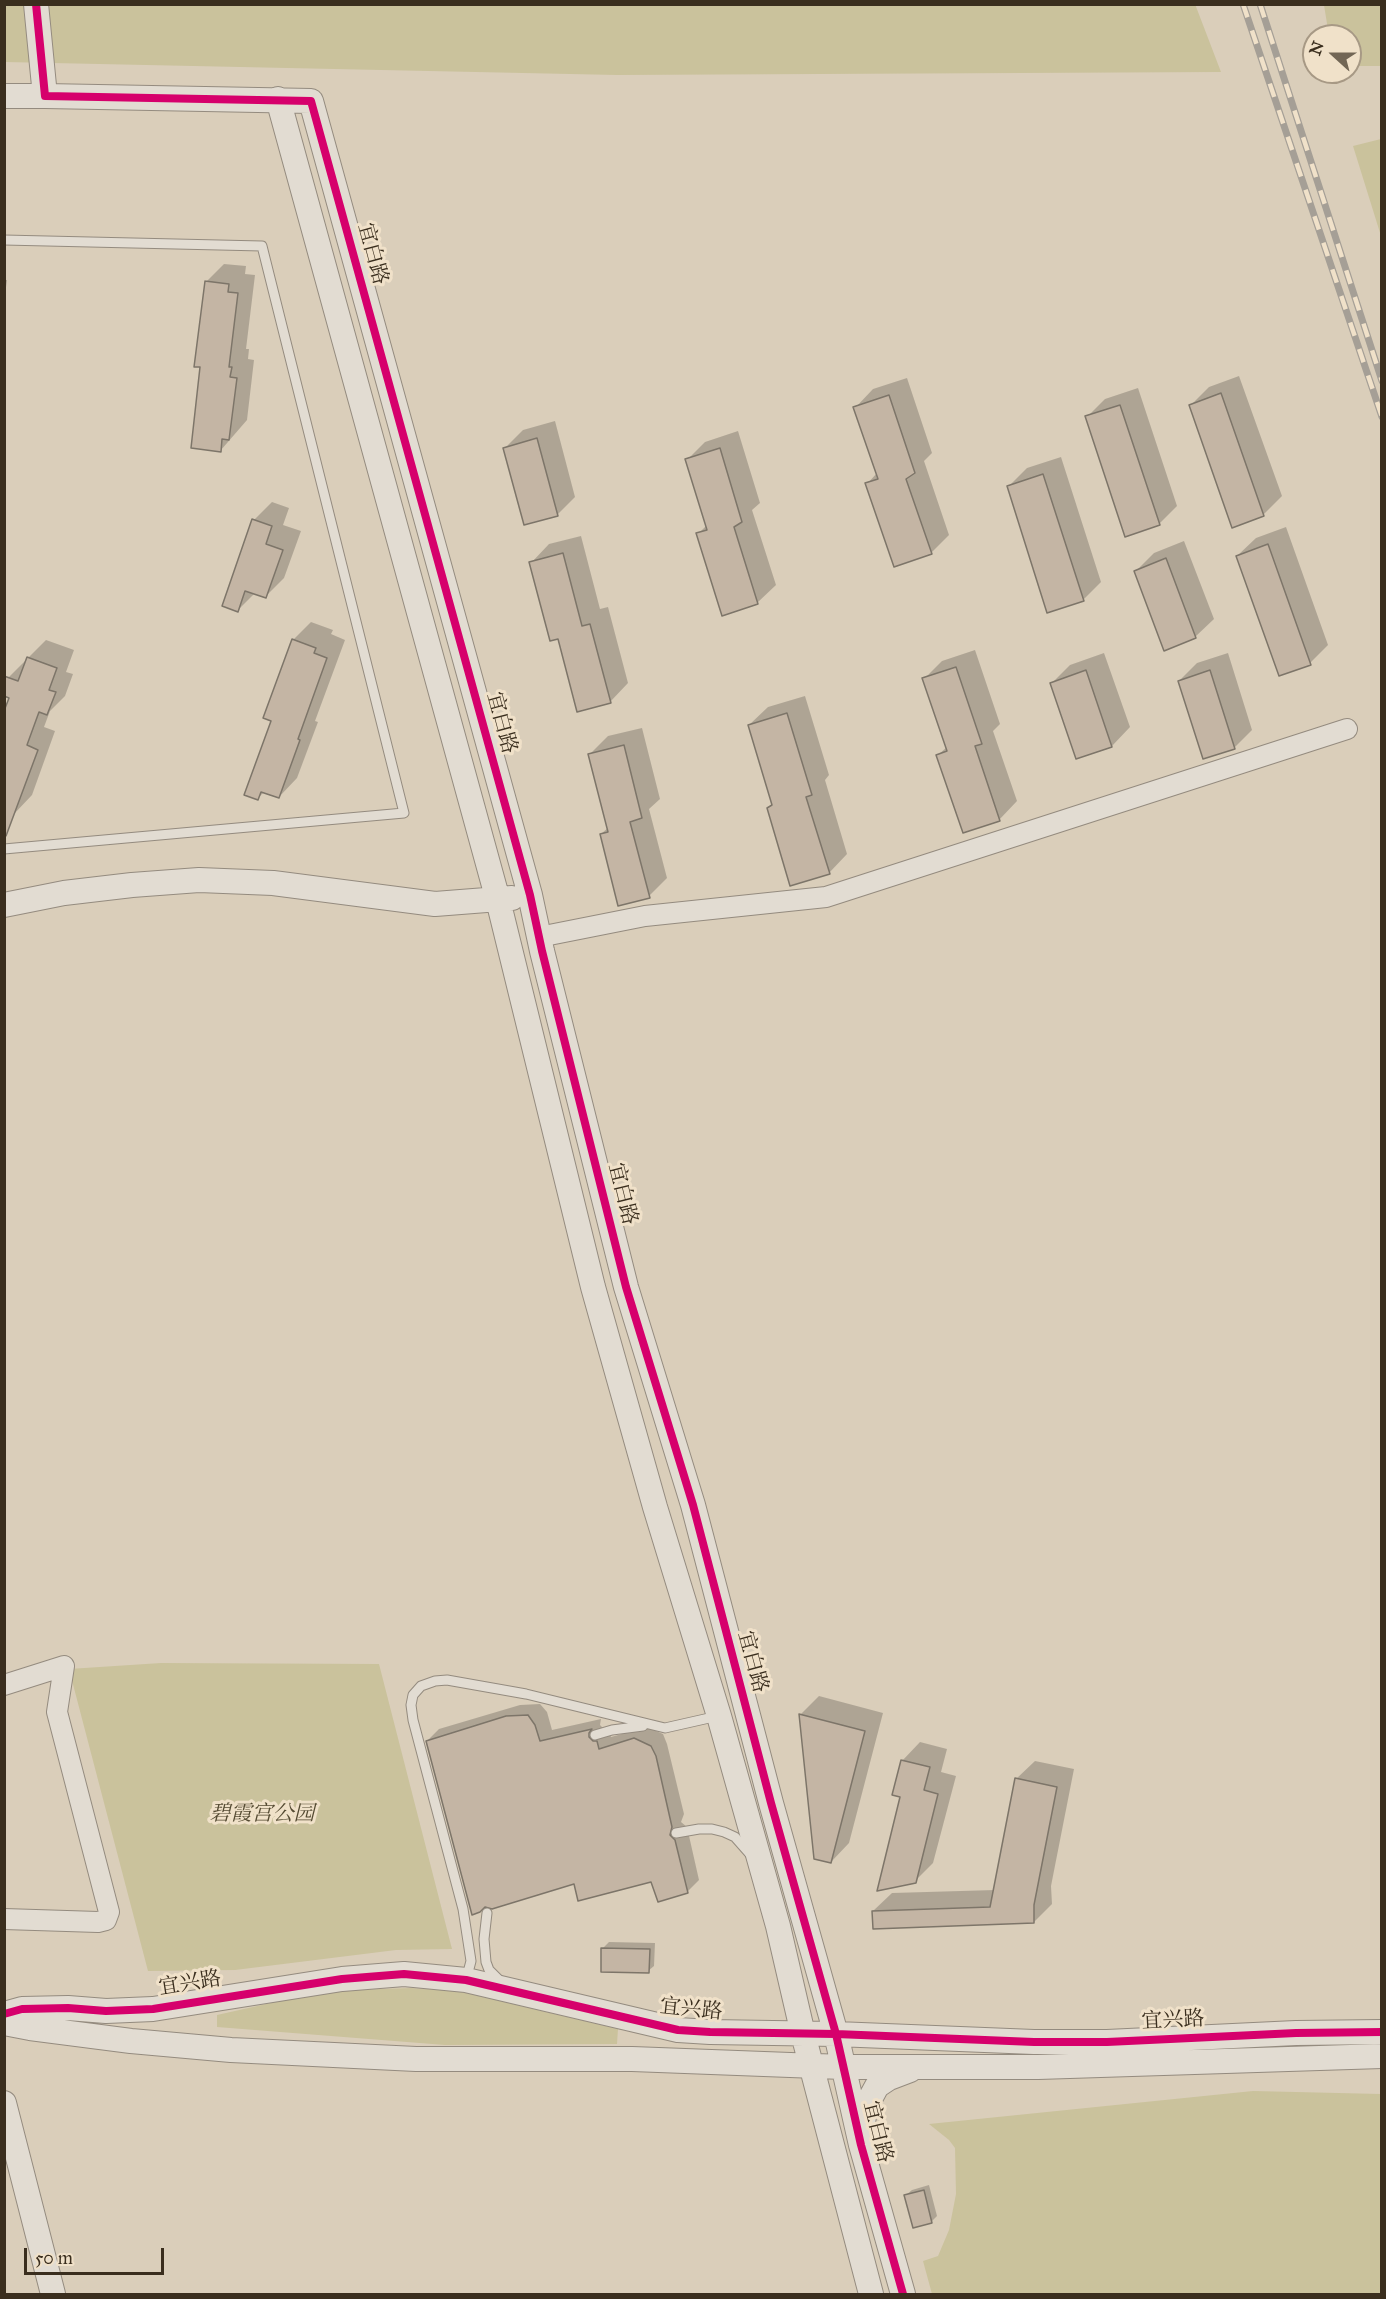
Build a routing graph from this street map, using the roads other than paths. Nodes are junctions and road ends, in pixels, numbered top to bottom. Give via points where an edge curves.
1 (36, 4) edge
2 (4, 96) edge
3 (45, 96) junction
4 (278, 99) junction
5 (4, 240) edge
6 (1347, 729) dead end
7 (4, 849) edge
8 (530, 896) junction
9 (498, 900) junction
10 (4, 905) edge
11 (539, 937) junction
12 (4, 1686) edge
13 (719, 1716) junction
14 (649, 1725) junction
15 (596, 1735) dead end
16 (676, 1833) dead end
17 (763, 1870) junction
18 (487, 1913) dead end
19 (4, 1919) edge
20 (466, 1980) junction
21 (518, 1992) junction
22 (4, 2014) edge
23 (4, 2023) edge
24 (1382, 2032) edge
25 (726, 2033) junction
26 (803, 2034) junction
27 (836, 2034) junction
28 (920, 2036) junction
29 (1382, 2056) edge
30 (924, 2066) junction
31 (808, 2069) junction
32 (846, 2069) junction
33 (836, 2098) junction
34 (4, 2103) edge
35 (861, 2145) junction
36 (834, 2153) junction
37 (53, 2295) edge
38 (871, 2295) edge
39 (903, 2295) edge

1 - 3 street
2 - 3 street
3 - 4 street
4 - 8 street, 宜白路 via 311,100
4 - 9 street
5 - 7 lane via 262,246 404,813
6 - 11 street via 826,897 645,916
8 - 9 street
8 - 11 street, 宜白路
9 - 10 street via 435,904 273,883 199,880 64,893
9 - 13 street via 593,1287
11 - 27 street, 宜白路 via 626,1287 693,1505
12 - 19 street via 64,1665 57,1712 109,1912 106,1920 98,1922
13 - 14 lane via 665,1728
13 - 17 street
14 - 15 lane
14 - 20 lane via 526,1694 447,1680 420,1686 413,1695 411,1705 418,1741 469,1939 471,1961
16 - 17 lane via 699,1829 724,1832 743,1844
17 - 26 street
18 - 21 lane via 484,1939 489,1971
20 - 21 street, 宜兴路
20 - 22 street, 宜兴路 via 422,1974 374,1975 153,2009 56,2008
21 - 25 street, 宜兴路 via 678,2030
23 - 31 street, 宜兴路 via 231,2050 416,2059 632,2059
24 - 28 street, 宜兴路 via 1107,2042
25 - 26 street, 宜兴路
25 - 31 street
26 - 27 street, 宜兴路
26 - 31 street
27 - 28 street, 宜兴路
27 - 32 street, 宜白路
28 - 32 street via 871,2048
29 - 30 street, 宜兴路 via 1105,2066
30 - 32 street, 宜兴路
30 - 35 street via 877,2086 865,2108
31 - 32 street, 宜兴路
31 - 33 street
31 - 36 street
32 - 33 street
32 - 35 street, 宜白路
33 - 35 street
33 - 36 street
34 - 37 street
35 - 39 street, 宜白路
36 - 38 street

